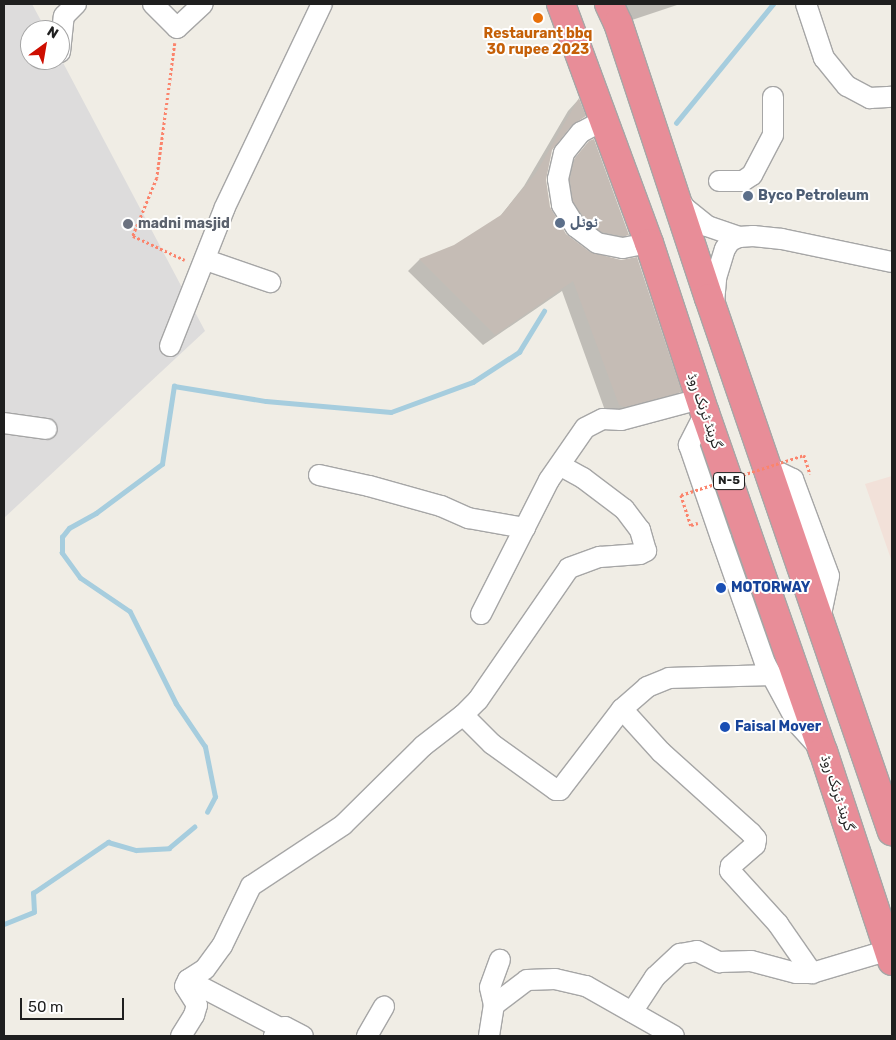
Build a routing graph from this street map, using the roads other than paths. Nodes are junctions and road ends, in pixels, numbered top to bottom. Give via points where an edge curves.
1 (76, 4) edge
2 (153, 4) edge
3 (203, 4) edge
4 (322, 4) edge
5 (561, 4) edge
6 (609, 4) edge
7 (806, 4) edge
8 (64, 20) edge
9 (773, 97) dead end
10 (892, 97) edge
11 (604, 120) junction
12 (719, 181) dead end
13 (674, 191) junction
14 (739, 237) junction
15 (649, 242) junction
16 (892, 262) edge
17 (205, 263) junction
18 (270, 282) dead end
19 (714, 311) junction
20 (170, 346) dead end
21 (702, 406) junction
22 (4, 423) edge
23 (47, 429) dead end
24 (560, 464) junction
25 (318, 475) dead end
26 (525, 528) junction
27 (481, 614) dead end
28 (772, 675) junction
29 (622, 709) junction
30 (463, 715) junction
31 (862, 743) junction
32 (823, 751) junction
33 (892, 832) edge
34 (892, 853) edge
35 (858, 854) junction
36 (892, 900) edge
37 (890, 955) edge
38 (500, 960) dead end
39 (812, 973) junction
40 (188, 980) junction
41 (494, 1005) junction
42 (384, 1006) dead end
43 (632, 1012) junction
44 (277, 1032) edge
45 (181, 1036) edge
46 (303, 1036) edge
47 (367, 1036) edge
48 (489, 1036) edge
49 (674, 1036) edge

1 - 8 street
2 - 3 street via 177,28
4 - 17 street via 225,207
5 - 11 highway, گرینڈ ٹرنک روڈ / N-5
6 - 13 highway
7 - 10 street via 824,58 847,86 870,98
9 - 12 street via 773,135 752,175 743,181
11 - 15 highway, گرینڈ ٹرنک روڈ / N-5
11 - 15 street via 581,132 564,153 558,179 562,205 576,227 597,243 623,248
13 - 14 street via 685,208 707,226
13 - 19 highway
14 - 16 street via 782,239
14 - 19 street via 728,244 721,260 716,278
15 - 21 highway, گرینڈ ٹرنک روڈ / N-5
17 - 18 street
17 - 20 street
19 - 31 highway
21 - 24 street via 621,420 603,419 585,428
21 - 28 street via 689,445 765,663
21 - 32 highway, گرینڈ ٹرنک روڈ / N-5
22 - 23 street
24 - 26 street
24 - 30 street via 624,509 640,530 646,551 600,557 569,568 478,700
25 - 26 street via 441,506 468,518
26 - 27 street
28 - 29 street via 670,678 647,687
28 - 32 street via 798,724
29 - 30 street via 560,790 492,744
29 - 39 street via 661,752 756,839 755,845 731,866 730,871 778,924
30 - 40 street via 423,746 343,825 251,886 222,946 205,968
31 - 33 highway
31 - 34 highway via 857,760
32 - 35 highway, گرینڈ ٹرنک روڈ / N-5
35 - 36 highway via 870,868 883,896
35 - 37 highway, گرینڈ ٹرنک روڈ / N-5
37 - 39 street
38 - 41 street via 490,987
39 - 43 street via 796,973 751,961 719,962 697,951 680,954 655,976
40 - 44 street
40 - 45 street via 185,986 196,1004 194,1015
41 - 43 street via 527,980 555,978 586,986
41 - 48 street
42 - 47 street
43 - 49 street
44 - 46 street via 285,1027

